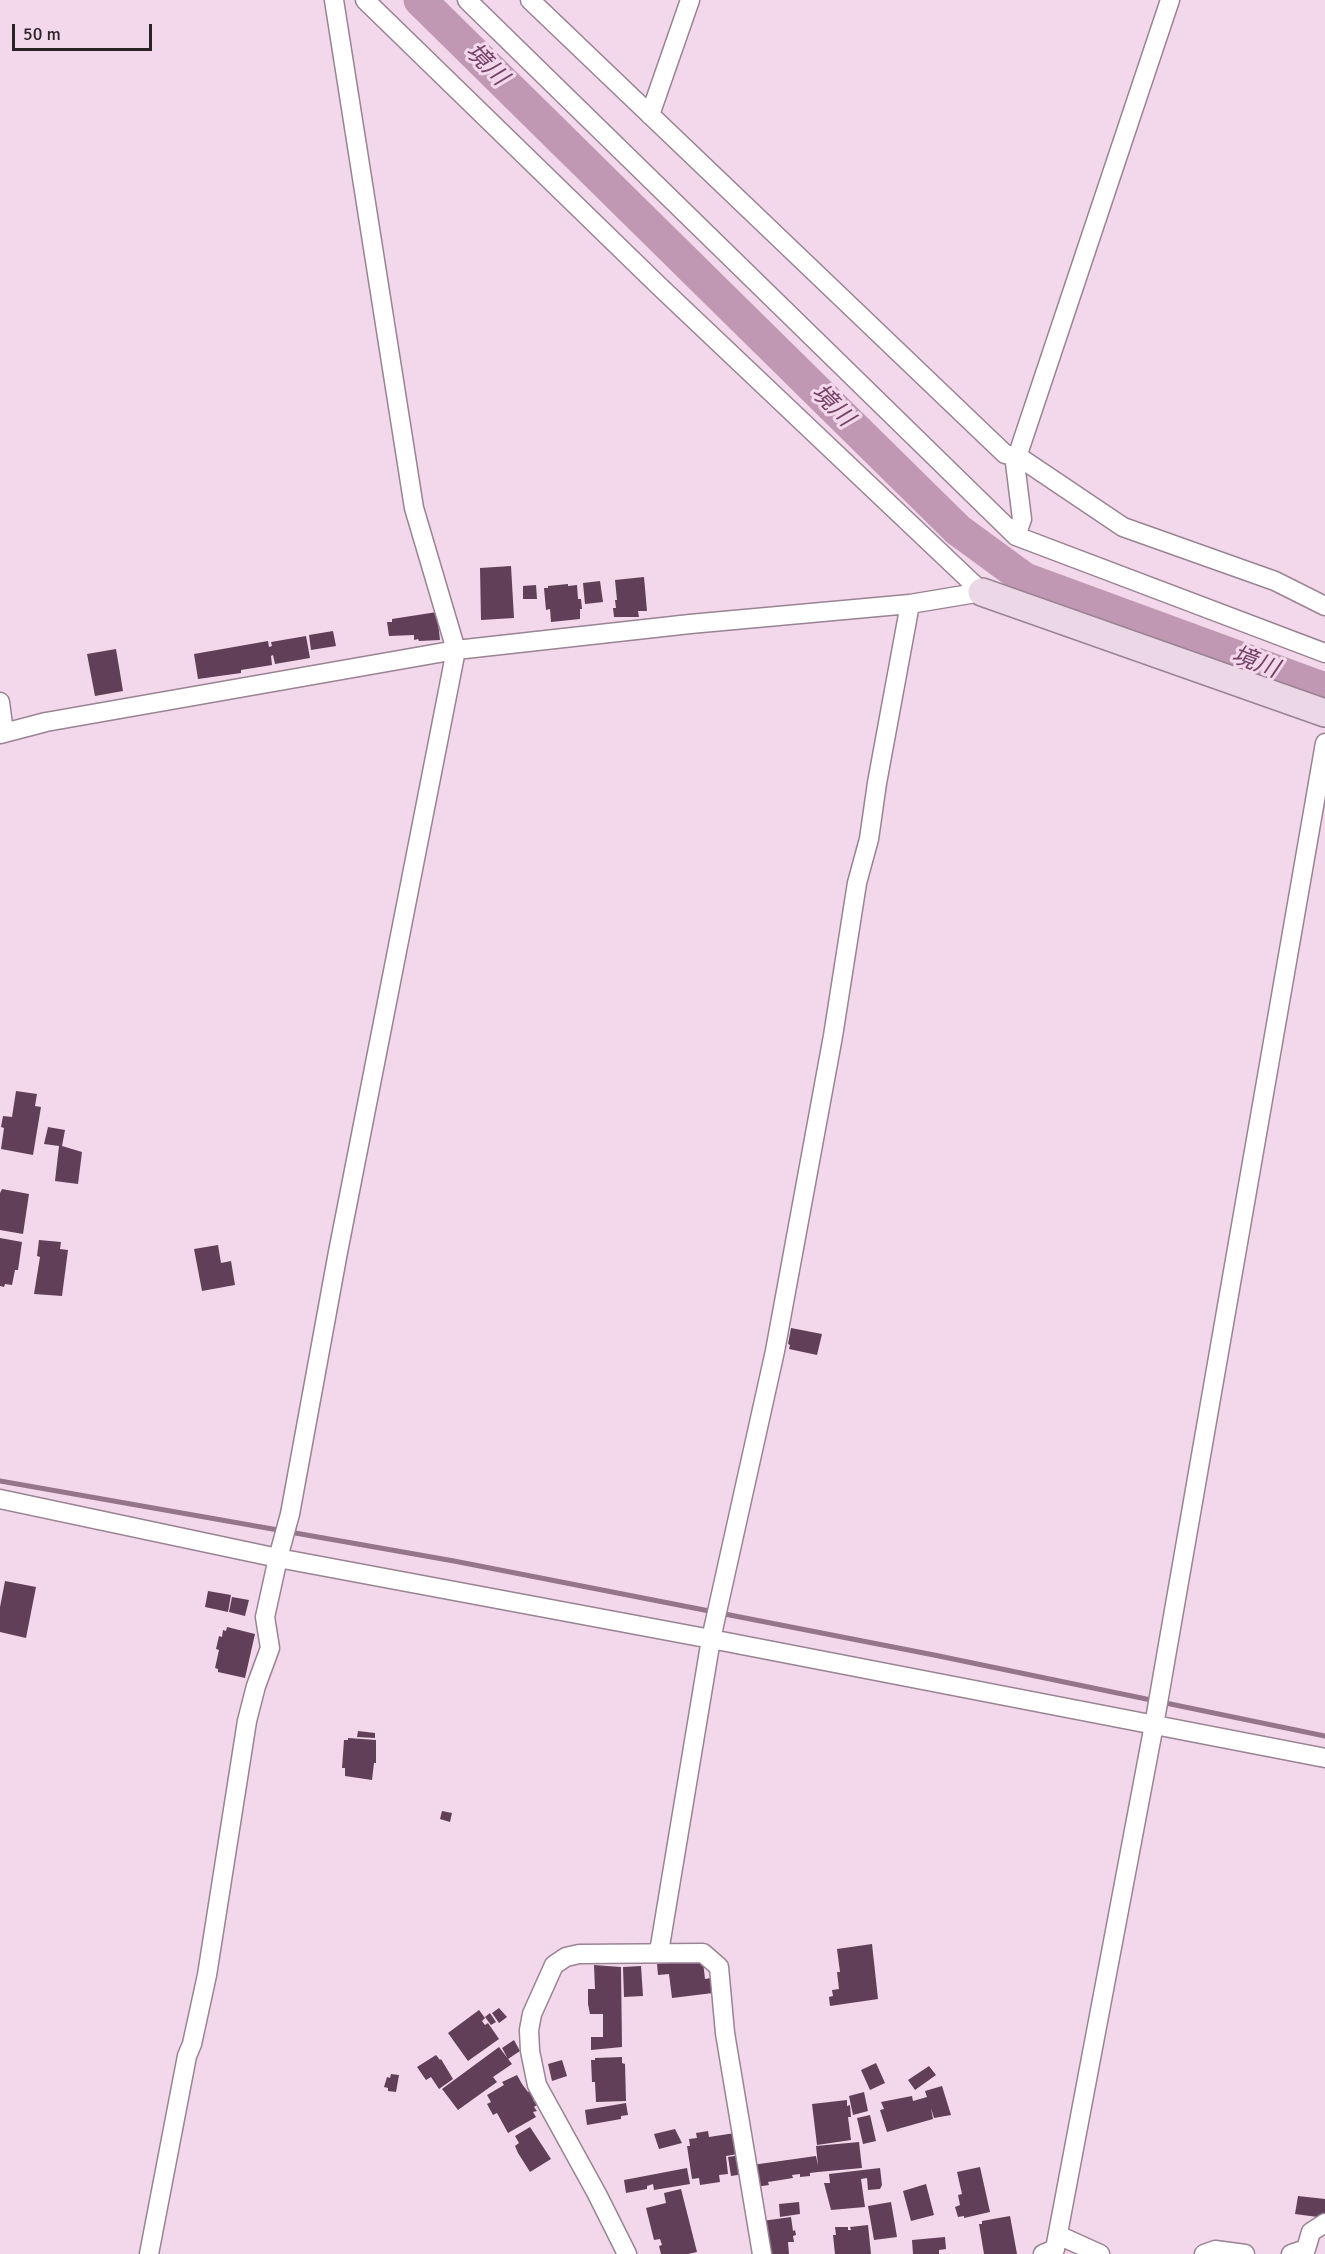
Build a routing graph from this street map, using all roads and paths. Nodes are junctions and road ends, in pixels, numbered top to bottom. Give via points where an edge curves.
1 (334, 0) edge
2 (365, 0) edge
3 (467, 0) edge
4 (530, 0) edge
5 (690, 0) edge
6 (1170, 0) edge
7 (650, 115) junction
8 (1019, 457) junction
9 (1016, 536) junction
10 (982, 592) junction
11 (910, 604) junction
12 (1325, 606) edge
13 (456, 650) junction
14 (1325, 653) edge
15 (0, 702) edge
16 (1325, 713) edge
17 (2, 734) edge
18 (1325, 742) edge
19 (0, 1499) edge
20 (280, 1550) junction
21 (712, 1632) junction
22 (1155, 1719) junction
23 (1325, 1758) edge
24 (659, 1952) junction
25 (1325, 2223) edge
26 (1058, 2235) junction
27 (1301, 2252) edge
28 (149, 2254) edge
29 (627, 2254) edge
30 (762, 2254) edge
31 (1043, 2254) edge
32 (1100, 2254) edge
33 (1204, 2254) edge
34 (1245, 2254) edge

1 - 13 street via 414,508
2 - 10 street
3 - 9 street
4 - 7 street
5 - 7 street
6 - 8 street
7 - 8 street via 1005,454
8 - 9 street via 1015,463 1022,519
8 - 12 street via 1123,526 1275,581
9 - 14 street
10 - 11 street
10 - 16 street
11 - 13 street
11 - 21 street via 775,1351
13 - 17 street via 46,722
13 - 20 street
15 - 17 street
18 - 22 street
19 - 20 street
20 - 21 street
20 - 28 street via 265,1617 270,1648 247,1720 207,1975 187,2056
21 - 22 street
21 - 24 street
22 - 23 street
22 - 26 street
24 - 29 street via 579,1953 566,1957 554,1965 529,2030 537,2085
24 - 30 street via 703,1953 719,1967 725,2033
25 - 27 street via 1311,2232
26 - 31 street via 1055,2249
26 - 32 street
33 - 34 street via 1215,2250

